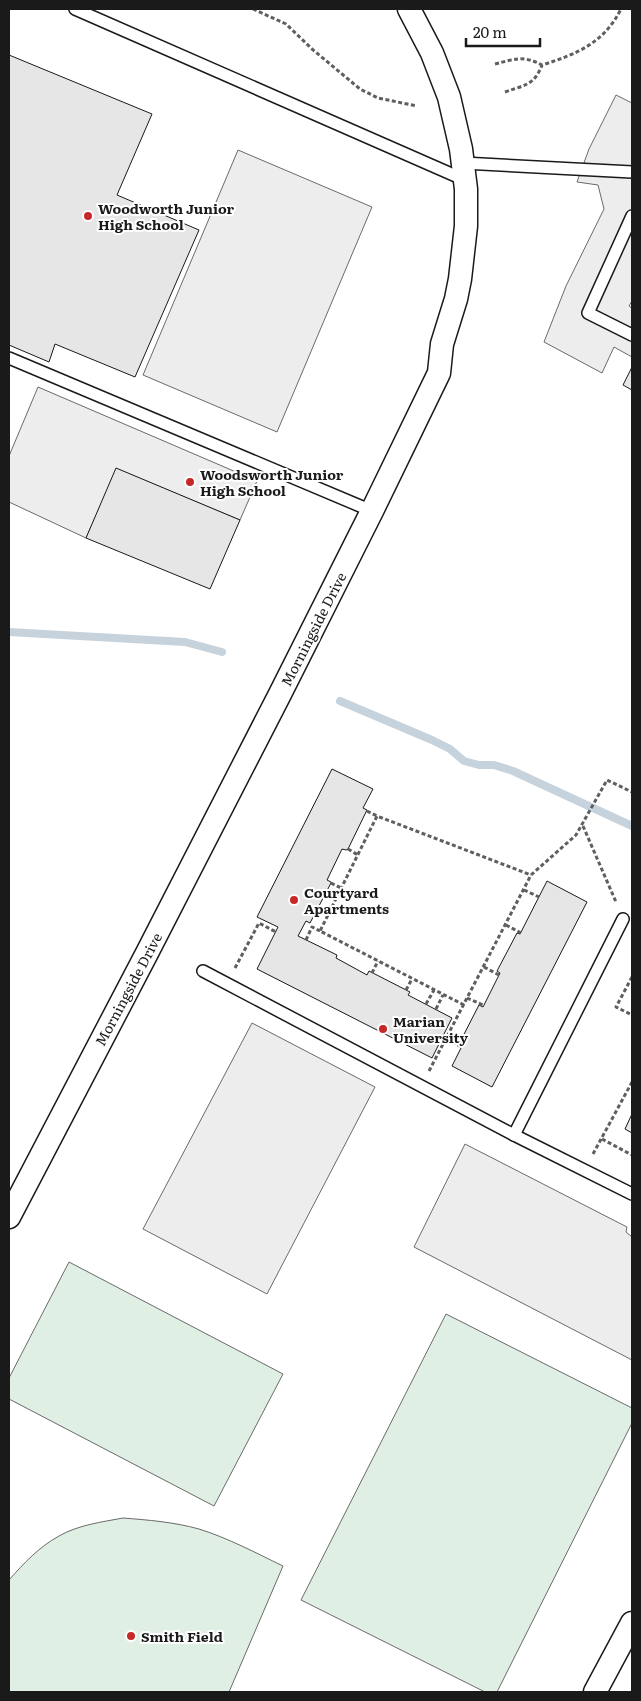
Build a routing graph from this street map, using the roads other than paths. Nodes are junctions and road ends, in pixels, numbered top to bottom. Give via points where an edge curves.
1 (75, 9) edge
2 (409, 9) edge
3 (464, 172) junction
4 (632, 172) edge
5 (632, 216) edge
6 (632, 335) edge
7 (9, 358) edge
8 (372, 511) junction
9 (623, 919) road end
10 (203, 971) dead end
11 (514, 1135) junction
12 (632, 1194) edge
13 (9, 1217) edge
14 (632, 1623) edge
15 (595, 1692) edge

1 - 3 lane
2 - 3 street, Morningside Drive via 445,84 458,129
3 - 4 lane
3 - 8 street, Morningside Drive via 464,252 456,299 442,344 439,374
5 - 6 lane via 588,313
7 - 8 lane
8 - 13 street, Morningside Drive via 152,945
9 - 11 lane
10 - 11 lane
11 - 12 lane
14 - 15 street

